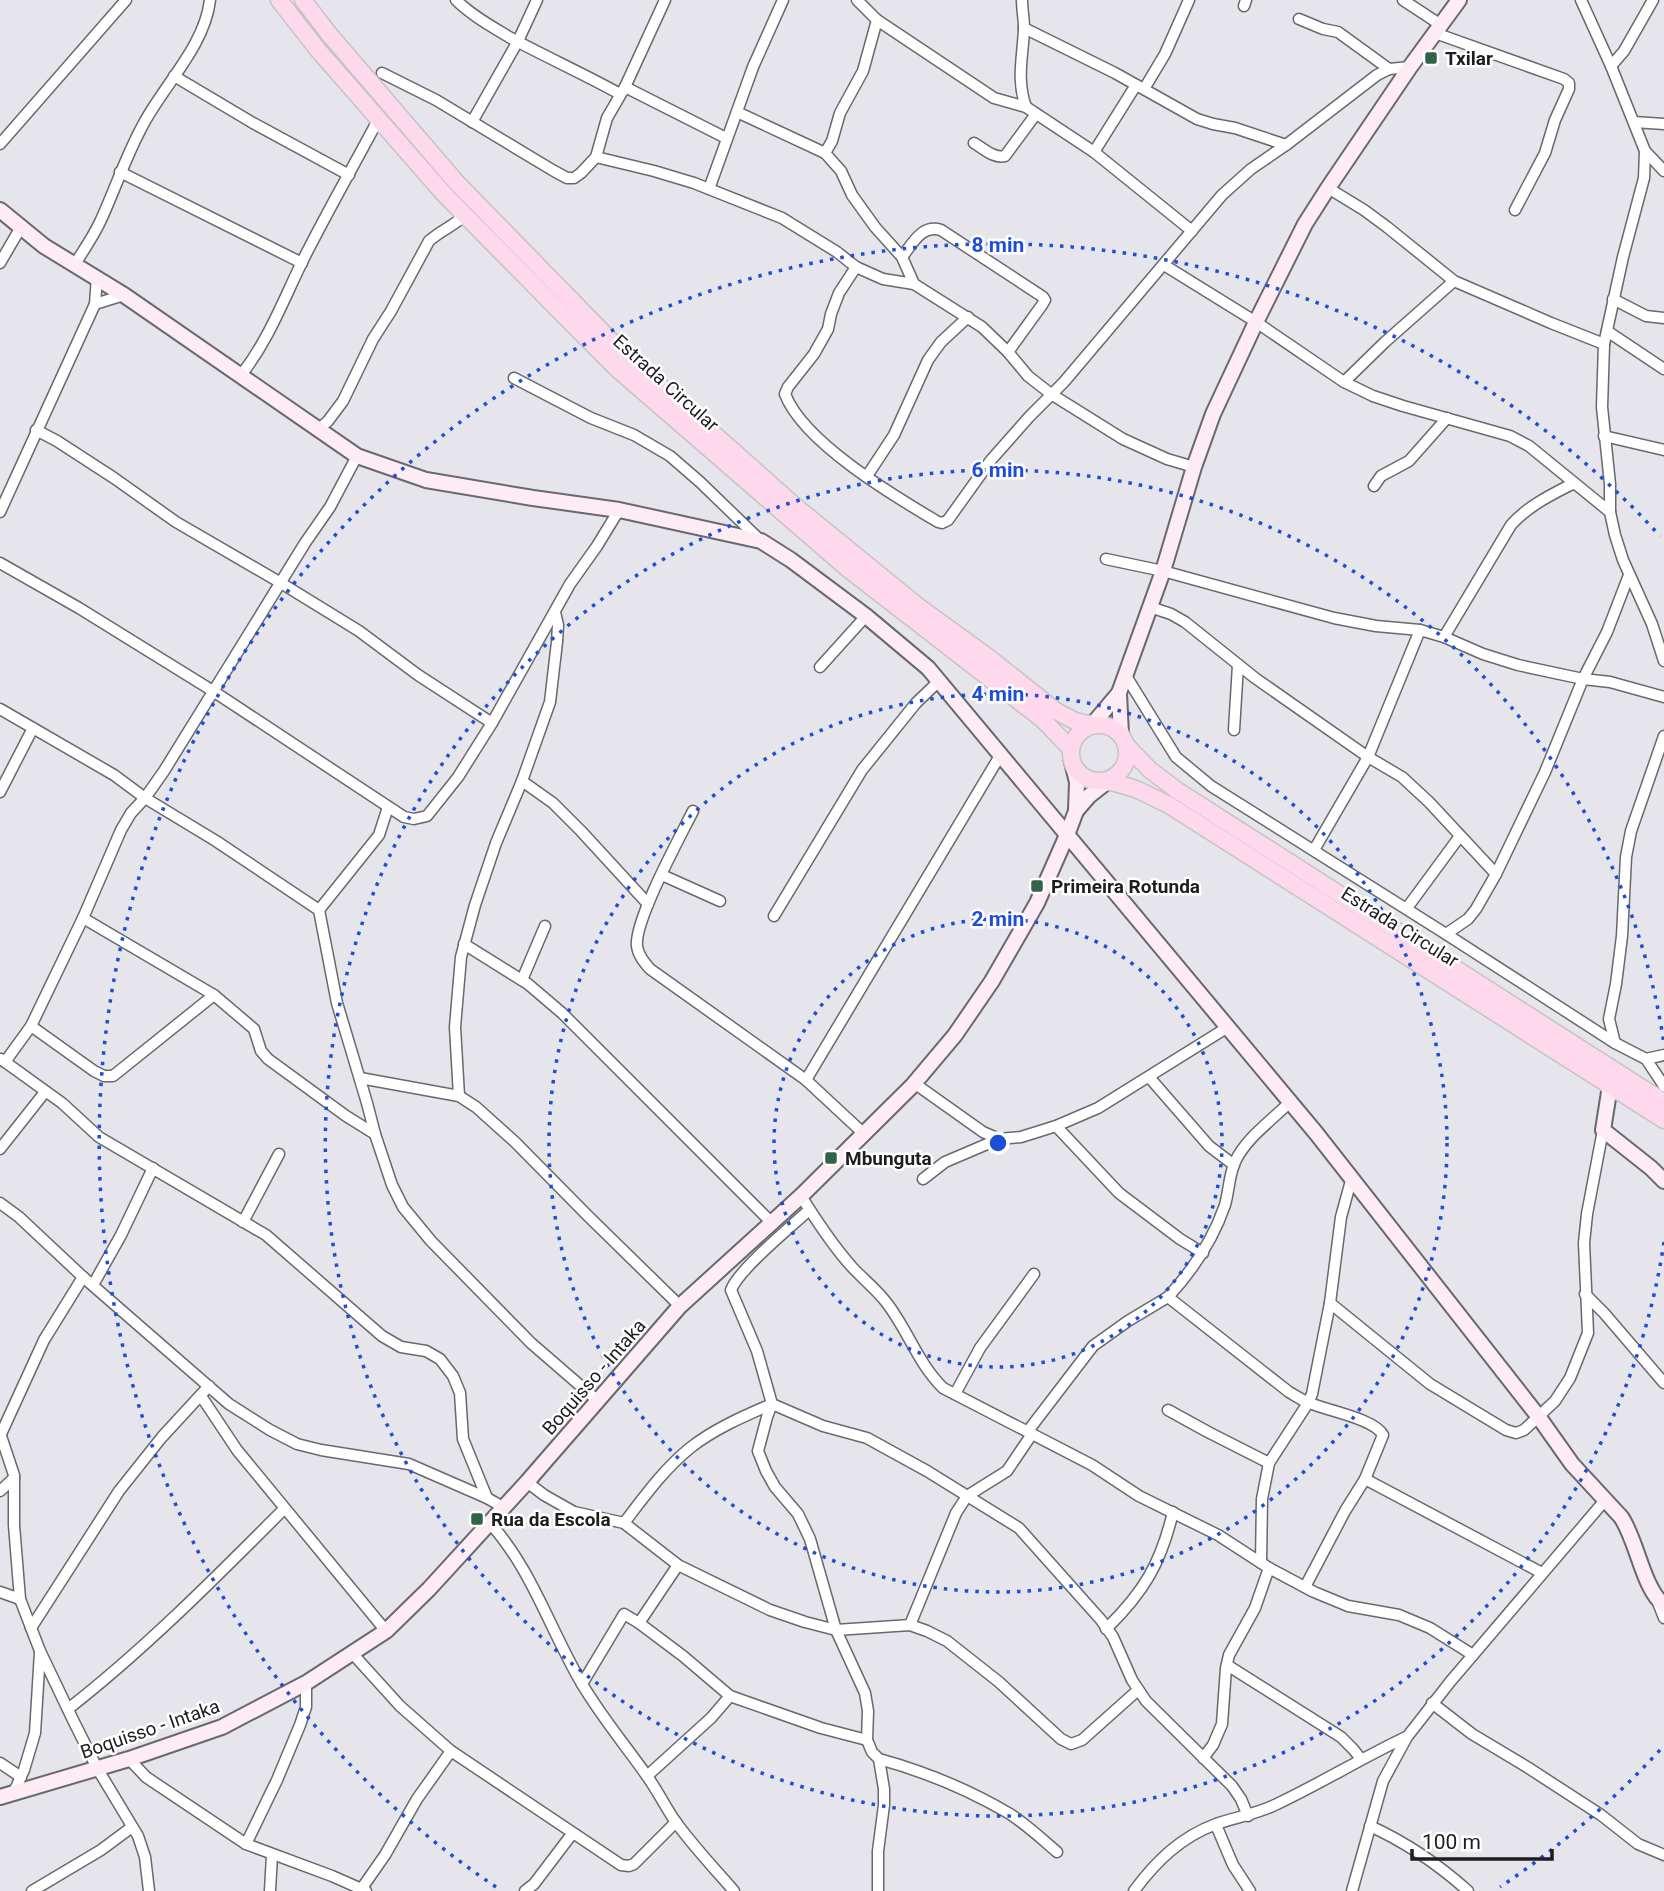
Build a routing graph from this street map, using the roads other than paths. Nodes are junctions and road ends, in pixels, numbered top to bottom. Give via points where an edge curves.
1 (126, 0) edge
2 (210, 0) edge
3 (279, 0) edge
4 (303, 0) edge
5 (456, 0) edge
6 (537, 0) edge
7 (665, 0) edge
8 (783, 0) edge
9 (857, 0) edge
10 (1022, 0) edge
11 (1189, 0) edge
12 (1403, 0) edge
13 (1460, 0) edge
14 (1581, 0) edge
15 (1653, 0) edge
16 (1299, 19) dead end
17 (877, 20) junction
18 (1024, 28) junction
19 (1438, 29) junction
20 (518, 41) junction
21 (1611, 66) junction
22 (1410, 67) junction
23 (1389, 69) junction
24 (382, 73) dead end
25 (174, 76) junction
26 (1140, 87) junction
27 (623, 91) junction
28 (1026, 107) junction
29 (737, 112) junction
30 (1036, 114) junction
31 (378, 120) junction
32 (472, 122) junction
33 (1634, 122) junction
34 (1664, 124) edge
35 (726, 138) junction
36 (974, 143) dead end
37 (0, 144) edge
38 (1286, 145) junction
39 (1645, 151) junction
40 (1094, 152) junction
41 (825, 153) junction
42 (596, 157) junction
43 (1664, 171) edge
44 (120, 172) junction
45 (349, 175) junction
46 (1644, 178) junction
47 (1328, 188) junction
48 (709, 189) junction
49 (0, 210) edge
50 (1515, 210) dead end
51 (465, 215) junction
52 (21, 227) junction
53 (1192, 231) junction
54 (902, 257) junction
55 (0, 263) edge
56 (302, 263) junction
57 (75, 264) junction
58 (1164, 265) junction
59 (856, 267) junction
60 (97, 277) junction
61 (1454, 281) junction
62 (914, 284) junction
63 (124, 295) junction
64 (1613, 299) junction
65 (95, 304) junction
66 (968, 317) junction
67 (1664, 318) edge
68 (1256, 322) junction
69 (1607, 331) junction
70 (1604, 344) junction
71 (1008, 352) junction
72 (1664, 369) edge
73 (241, 375) junction
74 (514, 378) dead end
75 (1344, 382) junction
76 (1051, 394) junction
77 (1447, 418) junction
78 (319, 429) junction
79 (36, 430) junction
80 (1604, 436) junction
81 (1664, 450) edge
82 (357, 456) junction
83 (1194, 467) junction
84 (867, 476) junction
85 (1574, 484) junction
86 (1374, 485) dead end
87 (619, 510) junction
88 (0, 512) edge
89 (1611, 512) junction
90 (761, 541) junction
91 (1106, 559) dead end
92 (0, 563) edge
93 (1163, 571) junction
94 (1629, 575) junction
95 (281, 583) junction
96 (1150, 607) junction
97 (555, 612) junction
98 (866, 616) junction
99 (1420, 630) junction
100 (1444, 637) junction
101 (1664, 662) edge
102 (1238, 665) junction
103 (820, 667) dead end
104 (1126, 676) junction
105 (1583, 679) junction
106 (939, 681) junction
107 (213, 691) junction
108 (1119, 693) junction
109 (1664, 697) edge
110 (0, 709) edge
111 (492, 723) junction
112 (1092, 725) junction
113 (33, 728) junction
114 (1234, 730) dead end
115 (1664, 736) edge
116 (1124, 740) junction
117 (1001, 754) junction
118 (1071, 754) junction
119 (1368, 757) junction
120 (522, 781) junction
121 (1108, 781) junction
122 (0, 792) edge
123 (145, 798) junction
124 (388, 807) junction
125 (693, 811) dead end
126 (1076, 811) junction
127 (1068, 835) junction
128 (1460, 836) junction
129 (1314, 850) junction
130 (1496, 874) junction
131 (662, 875) junction
132 (720, 901) dead end
133 (648, 904) junction
134 (1406, 908) junction
135 (319, 910) junction
136 (774, 916) dead end
137 (83, 918) junction
138 (545, 926) dead end
139 (1446, 933) junction
140 (464, 944) junction
141 (522, 980) junction
142 (214, 995) junction
143 (1609, 1019) junction
144 (31, 1026) junction
145 (1227, 1027) junction
146 (1595, 1030) junction
147 (1615, 1043) junction
148 (1664, 1055) edge
149 (1646, 1059) junction
150 (3, 1060) edge
151 (1149, 1077) junction
152 (360, 1078) junction
153 (806, 1080) junction
154 (1663, 1080) edge
155 (914, 1083) junction
156 (1610, 1086) junction
157 (45, 1092) junction
158 (459, 1096) junction
159 (1290, 1102) junction
160 (1664, 1102) edge
161 (1664, 1120) edge
162 (1056, 1126) junction
163 (1603, 1130) junction
164 (863, 1133) junction
165 (374, 1134) junction
166 (999, 1139) junction
167 (0, 1149) edge
168 (279, 1154) dead end
169 (1234, 1165) junction
170 (153, 1168) junction
171 (1352, 1177) junction
172 (923, 1179) dead end
173 (1664, 1181) edge
174 (801, 1196) junction
175 (0, 1203) edge
176 (809, 1210) junction
177 (243, 1222) junction
178 (771, 1223) junction
179 (1203, 1253) junction
180 (1034, 1274) dead end
181 (83, 1277) junction
182 (93, 1285) junction
183 (1585, 1294) junction
184 (1168, 1297) junction
185 (1330, 1303) junction
186 (680, 1306) junction
187 (1664, 1383) edge
188 (209, 1387) junction
189 (955, 1394) junction
190 (201, 1396) junction
191 (598, 1401) junction
192 (1308, 1403) junction
193 (772, 1404) junction
194 (1168, 1410) dead end
195 (1538, 1416) junction
196 (1030, 1433) junction
197 (0, 1434) edge
198 (1269, 1463) junction
199 (14, 1478) junction
200 (1365, 1479) junction
201 (527, 1482) junction
202 (0, 1491) edge
203 (967, 1496) junction
204 (487, 1498) junction
205 (1606, 1499) junction
206 (503, 1507) junction
207 (284, 1509) junction
208 (1173, 1512) junction
209 (489, 1522) junction
210 (624, 1523) junction
211 (678, 1565) junction
212 (1265, 1566) junction
213 (1542, 1573) junction
214 (1305, 1587) junction
215 (0, 1592) edge
216 (20, 1600) junction
217 (1661, 1602) edge
218 (1664, 1618) edge
219 (639, 1623) junction
220 (910, 1625) junction
221 (31, 1628) junction
222 (1106, 1629) junction
223 (836, 1630) junction
224 (386, 1631) junction
225 (40, 1651) junction
226 (352, 1653) junction
227 (1473, 1656) junction
228 (1227, 1665) junction
229 (306, 1683) junction
230 (582, 1684) junction
231 (1138, 1690) junction
232 (730, 1696) junction
233 (1432, 1703) junction
234 (68, 1709) junction
235 (1407, 1737) junction
236 (867, 1740) junction
237 (451, 1751) junction
238 (1203, 1758) junction
239 (129, 1759) junction
240 (879, 1759) junction
241 (1360, 1759) junction
242 (0, 1763) edge
243 (97, 1768) junction
244 (647, 1776) junction
245 (21, 1777) junction
246 (7, 1796) edge
247 (1248, 1816) junction
248 (676, 1822) junction
249 (1216, 1825) junction
250 (1370, 1826) junction
251 (132, 1827) junction
252 (572, 1834) junction
253 (246, 1844) junction
254 (1057, 1852) dead end
255 (272, 1855) junction
256 (1664, 1855) edge
257 (364, 1890) edge
258 (32, 1891) edge
259 (149, 1891) edge
260 (270, 1891) edge
261 (525, 1891) edge
262 (734, 1891) edge
263 (878, 1891) edge
264 (1134, 1891) edge
265 (1250, 1891) edge
266 (1352, 1891) edge
267 (1468, 1891) edge

1 - 37 street
2 - 25 street via 207,20
3 - 31 main road, Estrada Circular
4 - 112 main road, Estrada Circular via 457,183 626,356 795,506 919,607 1056,711
5 - 20 street
6 - 20 street
7 - 27 street
8 - 29 street
9 - 17 street
10 - 18 street
11 - 26 street via 1165,54
12 - 19 street
13 - 19 street
14 - 21 street
15 - 21 street
16 - 23 street via 1338,32
17 - 28 street via 994,98
17 - 41 street via 867,61
18 - 26 street
18 - 28 street via 1020,78
19 - 22 street
19 - 50 street via 1569,83 1545,153
20 - 27 street
20 - 32 street
21 - 33 street
22 - 23 street
22 - 47 street
23 - 38 street
24 - 32 street
25 - 44 street via 144,122
25 - 45 street
26 - 38 street via 1197,119
26 - 40 street
27 - 35 street
27 - 42 street via 607,118
28 - 30 street
29 - 35 street
29 - 41 street
30 - 36 street via 1001,158
30 - 40 street
31 - 45 street
31 - 51 main road, Estrada Circular
32 - 42 street via 566,178 581,173
33 - 34 street
33 - 39 street
35 - 48 street
38 - 53 street via 1238,180
39 - 43 street
39 - 46 street
40 - 53 street
41 - 54 street via 875,227
42 - 48 street
43 - 46 street
44 - 56 street
44 - 57 street via 100,224
45 - 56 street
46 - 64 street
47 - 61 street via 1364,210
47 - 68 street
48 - 59 street via 782,218
49 - 52 street
51 - 78 street via 429,241 343,401
51 - 118 main road, Estrada Circular via 615,367 848,569 1042,719
52 - 55 street
52 - 57 street
53 - 58 street
54 - 62 street
54 - 71 street via 921,233 942,230 1043,297
56 - 73 street via 254,359
57 - 60 street
58 - 68 street
58 - 76 street
59 - 62 street via 883,279
59 - 84 street via 839,293 828,329 785,394 814,435
60 - 63 street
60 - 65 street
61 - 70 street
61 - 75 street
62 - 66 street
63 - 65 street
63 - 73 street
64 - 67 street via 1646,316
64 - 69 street
65 - 79 street
66 - 71 street
66 - 84 street via 928,360 894,435
68 - 75 street
68 - 83 street
69 - 70 street
69 - 72 street
70 - 80 street
71 - 76 street
73 - 78 street
74 - 90 street via 670,456
75 - 77 street via 1373,396
76 - 83 street via 1123,439
76 - 84 street via 942,523
77 - 85 street via 1510,436
77 - 86 street via 1409,461
78 - 82 street
79 - 88 street
79 - 95 street via 176,522
80 - 81 street
80 - 89 street
82 - 87 street via 426,480
82 - 95 street
83 - 93 street
85 - 89 street
85 - 100 street via 1521,513
87 - 90 street
87 - 97 street
89 - 94 street
90 - 98 street
91 - 93 street
92 - 107 street
93 - 96 street
93 - 99 street via 1334,618
94 - 101 street
94 - 105 street
95 - 107 street
95 - 111 street
96 - 102 street via 1185,622
96 - 104 street
97 - 111 street
97 - 120 street via 558,625 550,702
98 - 103 street
98 - 106 street
99 - 100 street
99 - 119 street
100 - 105 street via 1518,665
102 - 114 street
102 - 119 street
104 - 108 street
104 - 129 street via 1176,757 1211,786
105 - 109 street
105 - 130 street
106 - 117 street
106 - 136 street via 862,771
107 - 123 street
107 - 124 street
108 - 112 street
108 - 116 street
110 - 113 street
111 - 124 street via 427,816 404,817
112 - 116 main road via 1108,726
112 - 118 main road via 1075,736
113 - 122 street
113 - 123 street
115 - 143 street via 1631,831
116 - 121 main road via 1126,763
116 - 160 main road, Estrada Circular via 1150,771 1178,791
117 - 127 street
117 - 153 street
118 - 121 main road via 1080,774
118 - 126 street via 1077,782
119 - 128 street via 1402,777
119 - 129 street
120 - 133 street via 553,803
120 - 140 street via 496,843
121 - 126 street
121 - 156 main road, Estrada Circular via 1169,805
123 - 135 street
123 - 137 street via 121,830
124 - 135 street via 379,835
125 - 131 street
126 - 127 street, Boquisso - Intaka
127 - 145 street
127 - 155 street, Boquisso - Intaka via 992,981
128 - 130 street
128 - 134 street
129 - 134 street
130 - 139 street via 1468,919
131 - 132 street
131 - 133 street
133 - 153 street via 637,946 650,969
134 - 139 street
135 - 152 street via 337,1003
137 - 142 street
137 - 144 street
138 - 141 street
139 - 146 street
140 - 141 street
140 - 158 street via 455,1027
141 - 178 street via 562,1013
142 - 144 street via 113,1076 94,1071
142 - 165 street via 254,1029 268,1059
143 - 146 street
143 - 147 street
144 - 150 street
145 - 151 street
145 - 159 street
146 - 147 street
147 - 149 street
148 - 149 street
149 - 154 street
150 - 157 street
151 - 162 street via 1098,1108
151 - 169 street via 1209,1146
152 - 158 street
152 - 165 street
153 - 164 street
155 - 164 street, Boquisso - Intaka
155 - 166 street
156 - 161 main road, Estrada Circular
156 - 163 street
157 - 167 street
157 - 170 street via 99,1136
158 - 186 street via 515,1142
159 - 169 street via 1248,1142
159 - 171 street
162 - 166 street
162 - 179 street via 1119,1193
163 - 173 street
163 - 183 street via 1587,1214
164 - 174 street, Boquisso - Intaka
165 - 191 street via 402,1208 411,1219 531,1343
166 - 172 street via 946,1162
168 - 177 street
169 - 179 street via 1225,1203
170 - 177 street
170 - 182 street
171 - 185 street via 1340,1217
171 - 195 street
174 - 176 street
174 - 178 street, Boquisso - Intaka
175 - 181 street
176 - 189 street via 886,1301 933,1378
176 - 193 street via 755,1260 731,1290 757,1350
177 - 204 street via 265,1235 382,1336 440,1359 460,1393 463,1438
178 - 186 street, Boquisso - Intaka
179 - 184 street
180 - 189 street via 981,1348
181 - 182 street
181 - 197 street via 44,1340
182 - 188 street
183 - 187 street
183 - 195 street via 1588,1333 1570,1378
184 - 192 street
184 - 196 street via 1093,1346
185 - 192 street
185 - 195 street via 1430,1384 1506,1430 1524,1430
186 - 191 street, Boquisso - Intaka
188 - 190 street
188 - 204 street via 297,1444 409,1464
189 - 196 street
190 - 207 street
190 - 221 street via 119,1492
191 - 201 street, Boquisso - Intaka
192 - 198 street
192 - 200 street via 1380,1429 1383,1435
193 - 203 street via 823,1426 867,1438
193 - 210 street via 689,1448
193 - 223 street via 758,1451 810,1539
194 - 198 street
195 - 205 street via 1572,1464
196 - 203 street via 1007,1471
196 - 208 street
197 - 199 street
198 - 212 street via 1262,1499
199 - 202 street
199 - 216 street
200 - 213 street
200 - 214 street
201 - 206 street, Boquisso - Intaka
201 - 210 street via 574,1512
203 - 220 street
203 - 222 street via 1019,1528
204 - 206 street
205 - 213 street
205 - 217 street via 1627,1526
206 - 209 street, Boquisso - Intaka
207 - 224 street
207 - 234 street
208 - 212 street
208 - 222 street via 1156,1565 1131,1603
209 - 224 street, Boquisso - Intaka
209 - 230 street via 527,1574
210 - 211 street
211 - 219 street
211 - 223 street via 770,1610
212 - 214 street
212 - 228 street via 1255,1608
213 - 227 street
214 - 227 street via 1334,1602 1399,1615 1430,1628
215 - 216 street
216 - 221 street
217 - 218 street
219 - 230 street via 624,1614 621,1617
219 - 232 street
220 - 223 street
220 - 231 street via 947,1641 1071,1744 1082,1740
221 - 225 street
222 - 231 street
223 - 236 street via 864,1693
224 - 226 street, Boquisso - Intaka
225 - 234 street
225 - 245 street via 35,1733
226 - 229 street, Boquisso - Intaka
226 - 237 street via 400,1706
227 - 233 street
228 - 238 street via 1222,1724
228 - 241 street via 1340,1737
229 - 239 street, Boquisso - Intaka via 222,1727
229 - 253 street via 300,1725
230 - 244 street
231 - 238 street
232 - 236 street
232 - 244 street
233 - 235 street
233 - 256 street via 1638,1844
234 - 243 street
235 - 241 street
235 - 250 street via 1383,1781
236 - 240 street
237 - 252 street
237 - 257 street
238 - 247 street via 1232,1786
239 - 243 street, Boquisso - Intaka
239 - 253 street via 146,1777
240 - 254 street via 978,1797 1011,1815
240 - 263 street via 884,1805
241 - 247 street
242 - 245 street
243 - 246 street, Boquisso - Intaka
243 - 251 street
244 - 248 street
245 - 246 street
247 - 249 street
248 - 252 street via 629,1866
248 - 262 street
249 - 264 street via 1166,1852
249 - 265 street
250 - 266 street
250 - 267 street via 1410,1847
251 - 258 street
251 - 259 street via 145,1857
252 - 261 street
253 - 255 street
255 - 257 street
255 - 260 street

